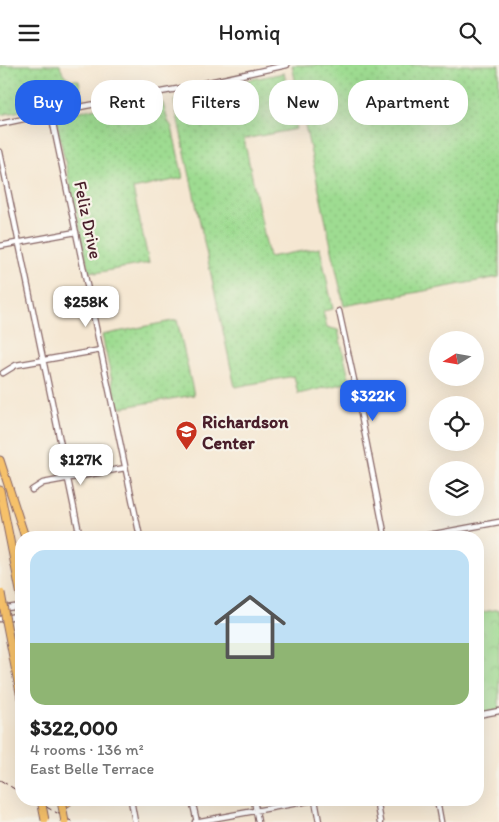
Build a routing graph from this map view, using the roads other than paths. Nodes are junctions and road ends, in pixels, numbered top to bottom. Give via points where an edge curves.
1 (287, 65) edge
2 (81, 108) edge
3 (15, 121) edge
4 (0, 124) edge
5 (53, 125) edge
6 (0, 152) edge
7 (76, 232) junction
8 (19, 242) junction
9 (0, 246) edge
10 (339, 311) dead end
11 (101, 350) junction
12 (44, 360) junction
13 (4, 373) dead end
14 (0, 460) edge
15 (125, 468) junction
16 (68, 478) junction
17 (0, 490) edge
18 (32, 490) dead end
19 (499, 522) edge
20 (23, 531) edge
21 (79, 531) edge
22 (139, 531) edge
23 (384, 531) edge
24 (450, 531) edge
25 (15, 564) edge
26 (0, 594) edge
27 (15, 607) edge
28 (0, 609) edge
29 (3, 620) edge
30 (15, 667) edge
31 (499, 711) edge
32 (484, 714) edge
33 (42, 806) edge
34 (64, 806) edge
35 (132, 806) edge
36 (193, 806) edge
37 (255, 806) edge
38 (283, 806) edge
39 (316, 806) edge
40 (377, 806) edge
41 (438, 806) edge
42 (256, 811) junction
43 (45, 821) edge
44 (66, 822) edge
45 (135, 822) edge
46 (196, 822) edge
47 (258, 822) edge
48 (319, 822) edge
49 (381, 822) edge
50 (441, 822) edge

1 - 2 street
3 - 4 street
5 - 7 street, Feliz Drive
6 - 8 street
7 - 8 street
7 - 11 street, Feliz Drive
8 - 9 street
8 - 12 street
10 - 23 street
11 - 12 street
11 - 15 street, Feliz Drive
12 - 13 street via 16,365
12 - 16 street
14 - 20 highway
15 - 16 street
15 - 22 street, Feliz Drive
16 - 18 street via 42,483
16 - 21 street
17 - 25 highway
19 - 24 street
26 - 29 highway, bridge
27 - 28 street
29 - 30 highway
31 - 32 street
33 - 43 highway, bridge
34 - 44 highway, bridge
35 - 45 street
36 - 46 street
37 - 42 street
38 - 42 street
39 - 48 street
40 - 49 street
41 - 50 street
42 - 46 street
42 - 47 street

